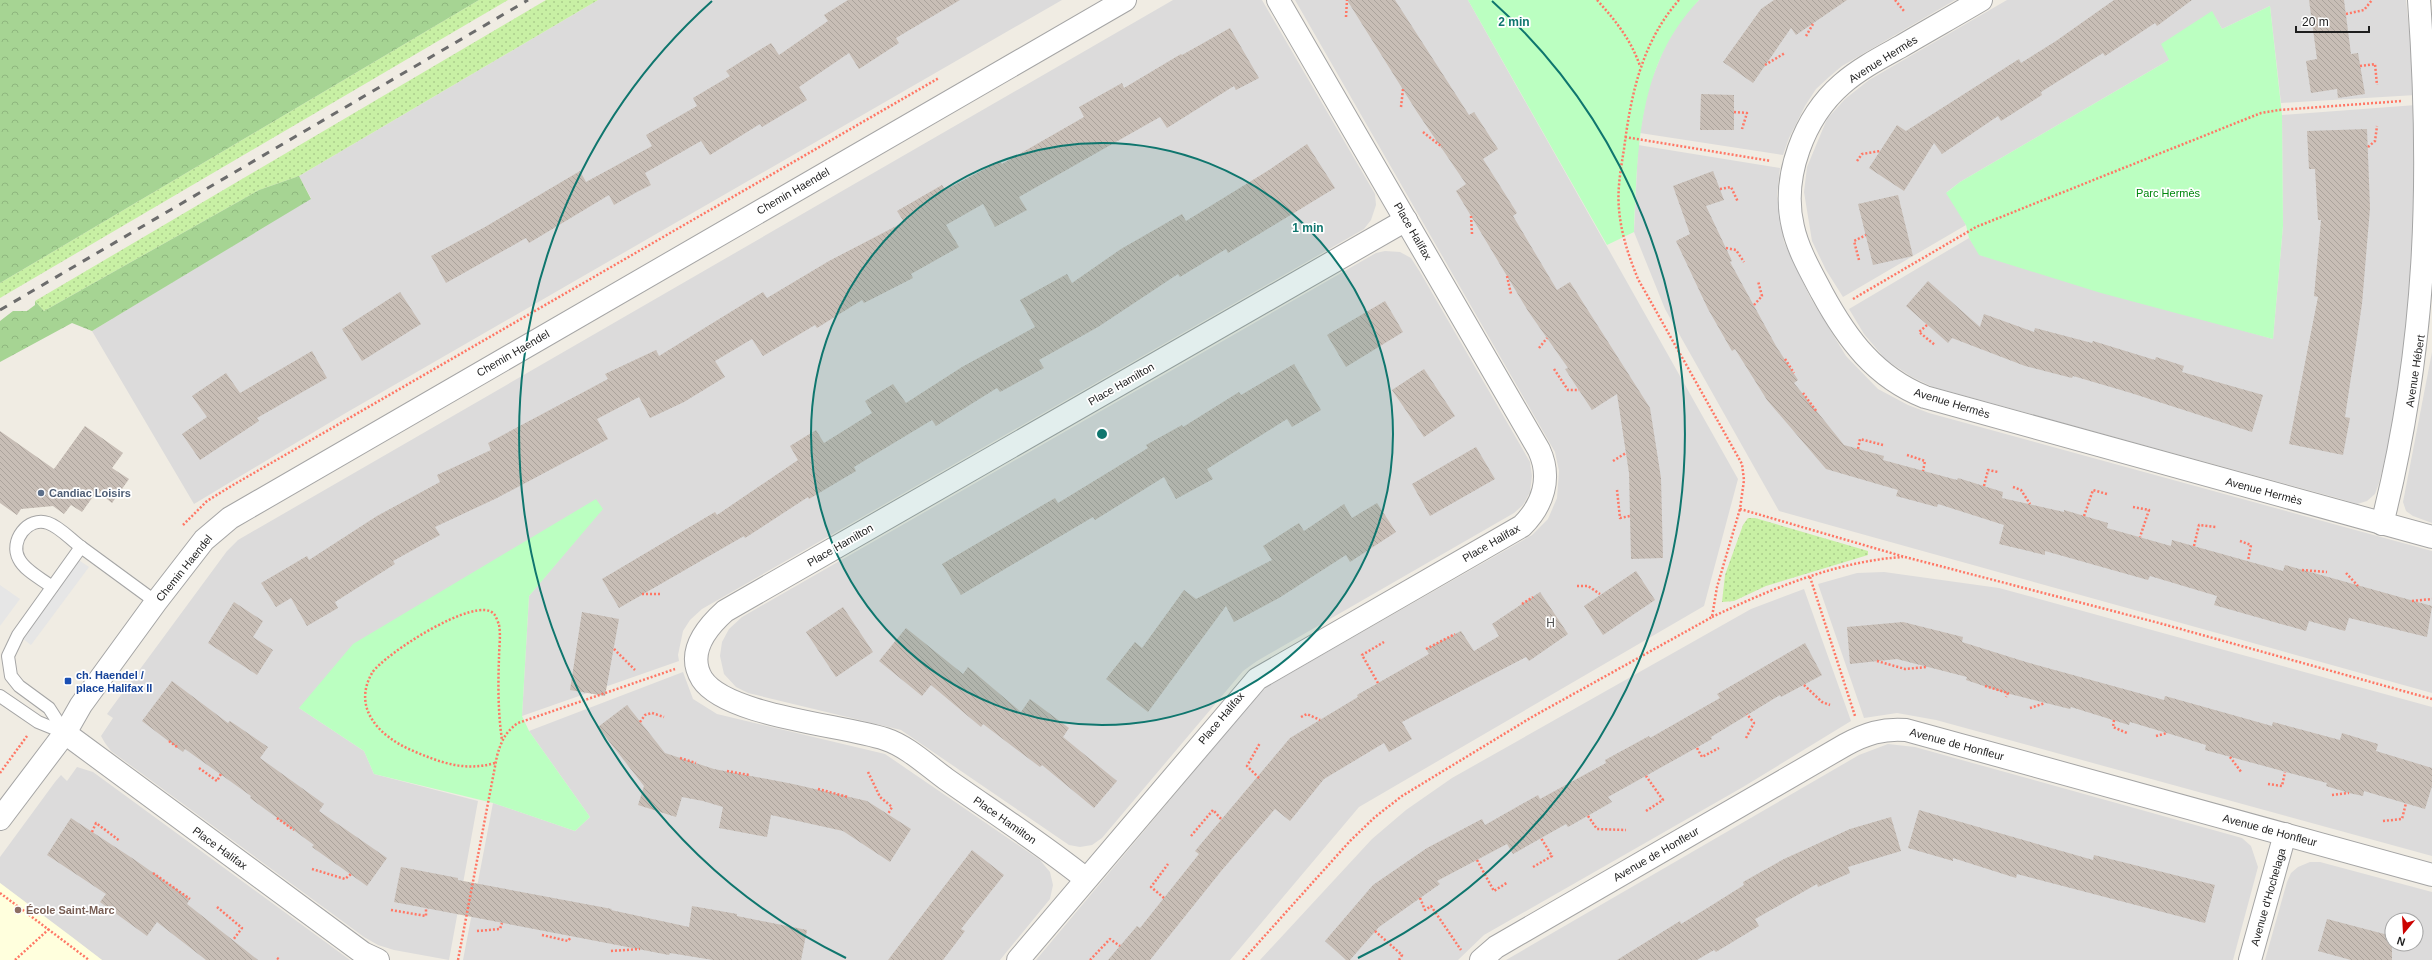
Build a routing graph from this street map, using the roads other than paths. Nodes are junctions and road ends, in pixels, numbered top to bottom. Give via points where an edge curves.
1 (1125, 0) edge
2 (1278, 0) edge
3 (1981, 0) edge
4 (2420, 0) edge
5 (1406, 220) junction
6 (2382, 524) junction
7 (2432, 537) edge
8 (81, 547) junction
9 (52, 587) junction
10 (156, 602) junction
11 (0, 696) edge
12 (65, 733) junction
13 (0, 819) edge
14 (2285, 834) junction
15 (2432, 875) edge
16 (1086, 879) junction
17 (1472, 957) edge
18 (378, 960) edge
19 (1018, 960) edge
20 (2250, 960) edge

1 - 10 street, Chemin Haendel via 246,507 204,540
2 - 5 street, Place Halifax
3 - 6 street, Avenue Hermès via 1862,69 1842,84 1826,100 1813,120 1798,153 1790,193 1793,226 1810,271 1853,344 1889,379 1925,397
4 - 6 street, Avenue Hébert via 2430,134 2426,279 2410,403
5 - 16 street, Place Halifax via 1545,462 1546,476 1542,496 1522,526 1257,679
5 - 16 street, Place Hamilton via 726,612 700,640 697,651 698,670 702,679 722,697 747,707 893,742
6 - 7 street, Avenue Hermès
8 - 9 lane
8 - 9 lane via 46,523 33,524 22,531 15,544 19,560
8 - 10 lane
9 - 12 lane via 15,640 8,656 11,676 23,690 49,708
10 - 12 street, Chemin Haendel via 81,705
11 - 12 lane via 38,722
12 - 13 street, Chemin Haendel
12 - 18 street, Place Halifax via 363,953
14 - 15 street, Avenue de Honfleur
14 - 17 street, Avenue de Honfleur via 1906,730 1875,731 1861,736 1496,947
14 - 20 street, Avenue d'Hochelaga
16 - 19 street, Place Halifax

